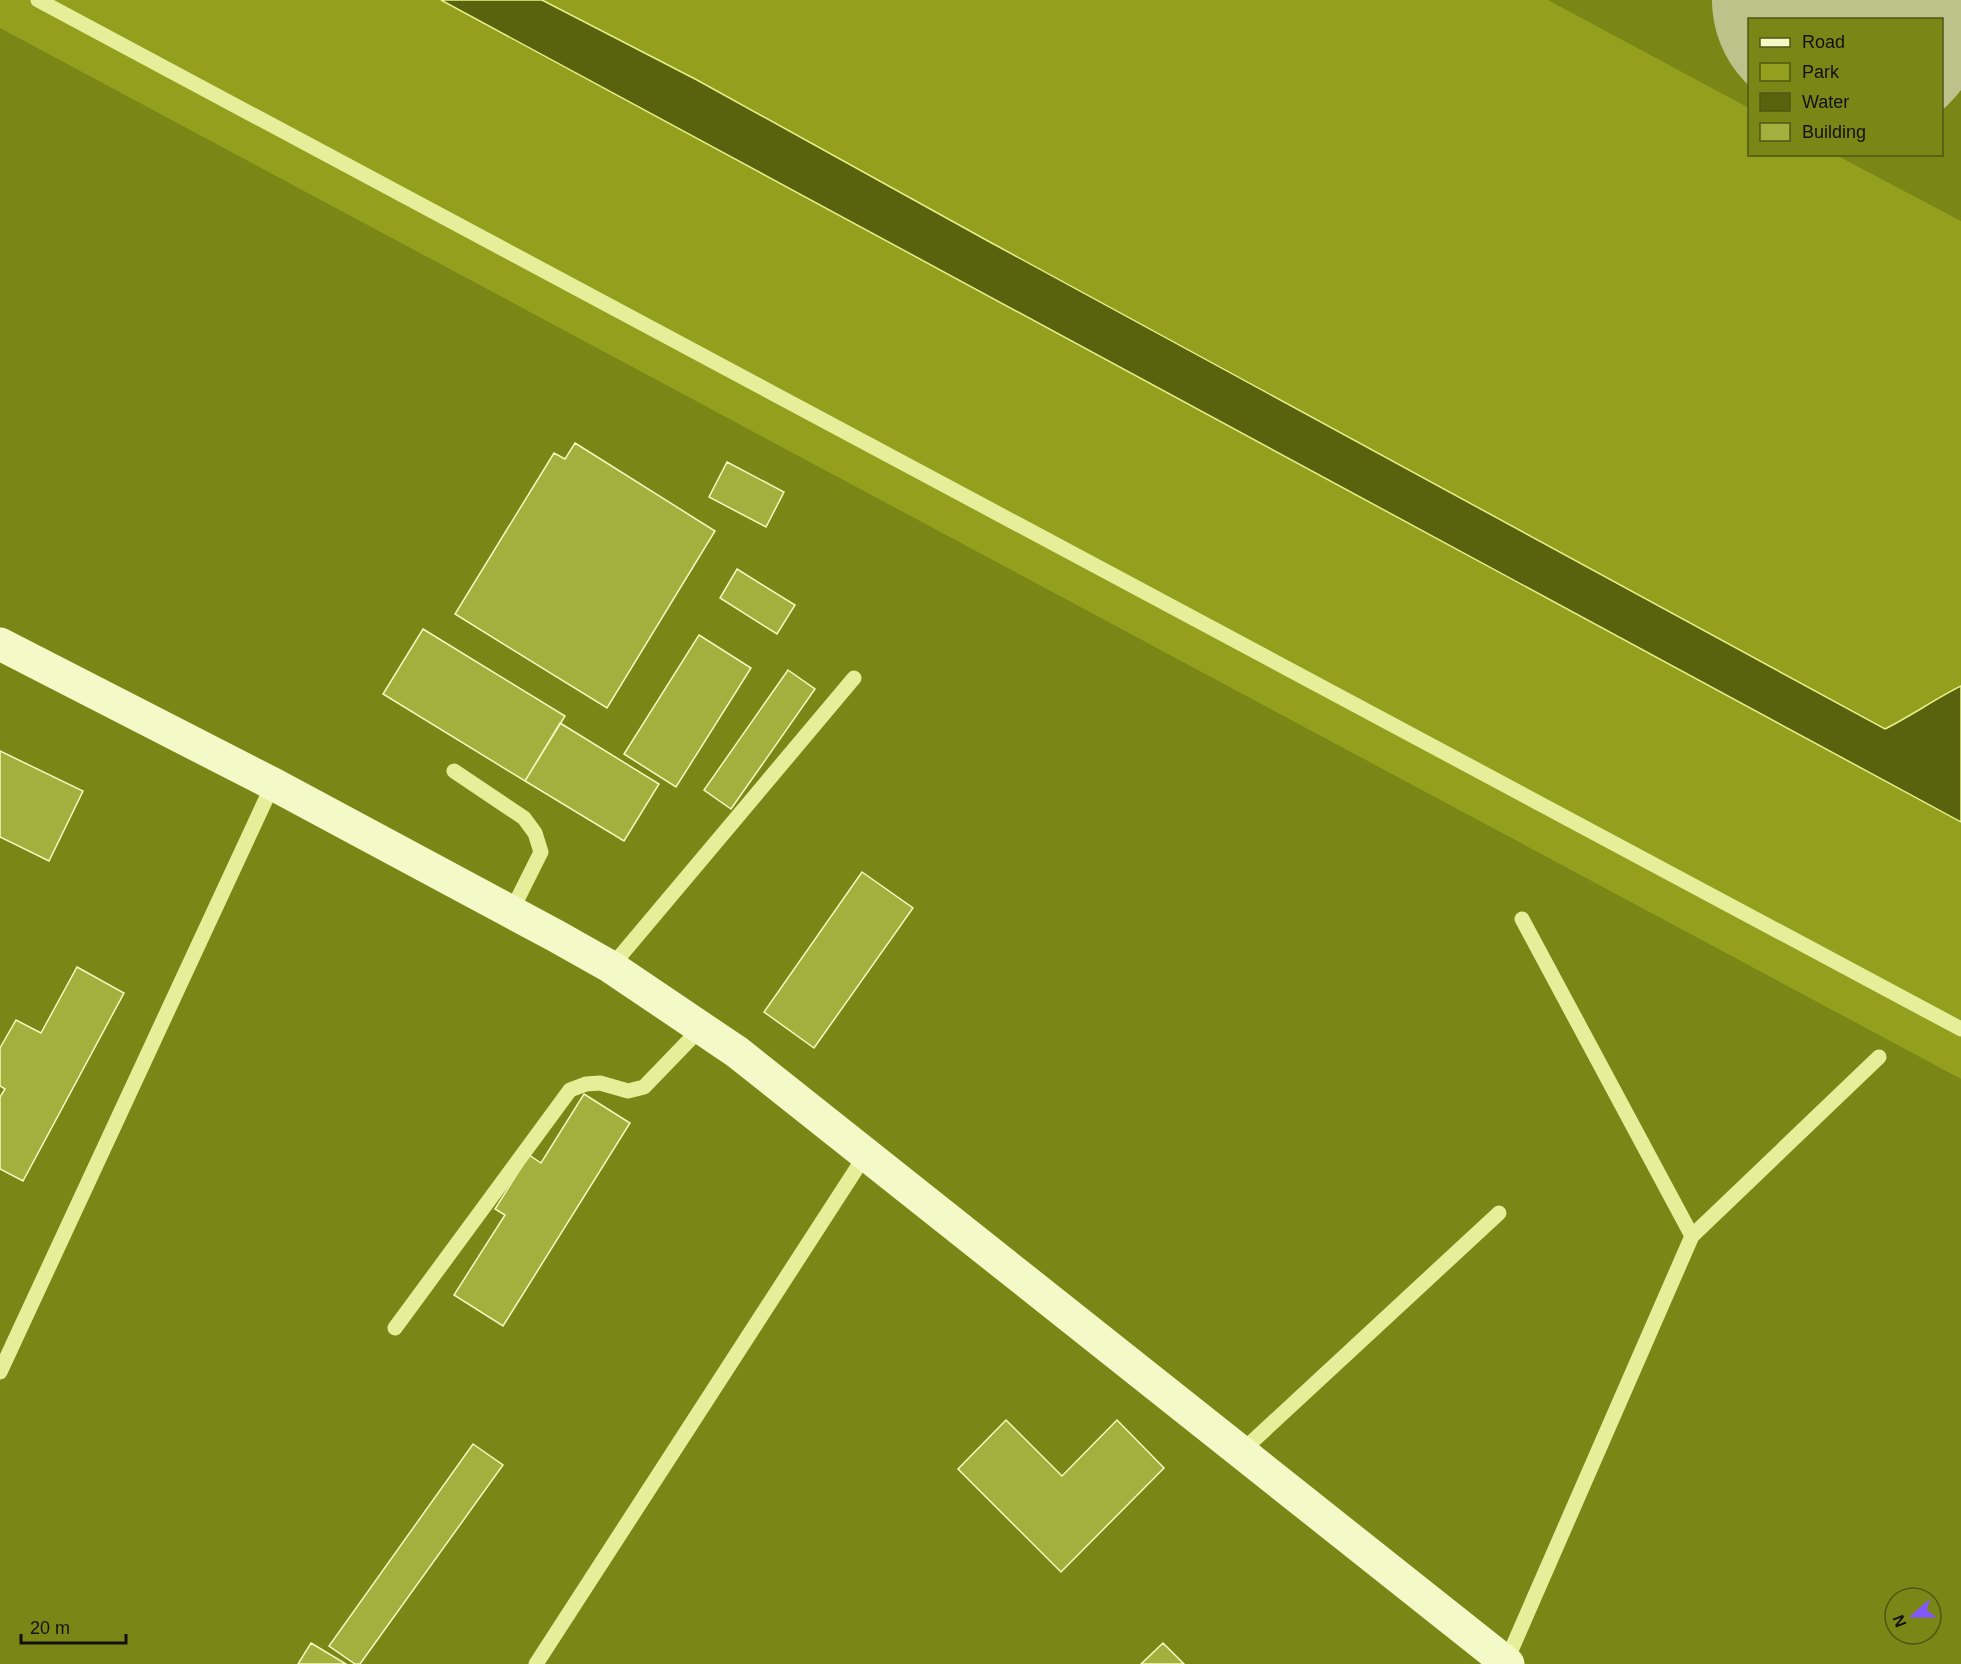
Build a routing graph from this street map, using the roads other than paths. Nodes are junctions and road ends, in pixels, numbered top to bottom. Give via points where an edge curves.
1 (38, 0) edge
2 (0, 644) edge
3 (854, 678) dead end
4 (454, 771) dead end
5 (273, 784) junction
6 (511, 912) junction
7 (1522, 919) dead end
8 (611, 967) junction
9 (701, 1028) junction
10 (1961, 1029) edge
11 (1878, 1057) dead end
12 (866, 1154) junction
13 (1499, 1213) dead end
14 (1692, 1236) junction
15 (395, 1328) dead end
16 (0, 1372) edge
17 (1241, 1452) junction
18 (1507, 1663) edge
19 (536, 1664) edge

1 - 10 lane
2 - 5 main road
3 - 8 lane
4 - 6 lane via 524,818 535,832 541,852
5 - 6 main road
5 - 16 lane
6 - 8 main road
7 - 14 lane
8 - 9 main road
9 - 12 main road
9 - 15 lane via 644,1087 628,1091 600,1083 570,1090
11 - 14 lane
12 - 17 main road
12 - 19 lane
13 - 17 lane
14 - 18 lane
17 - 18 main road

